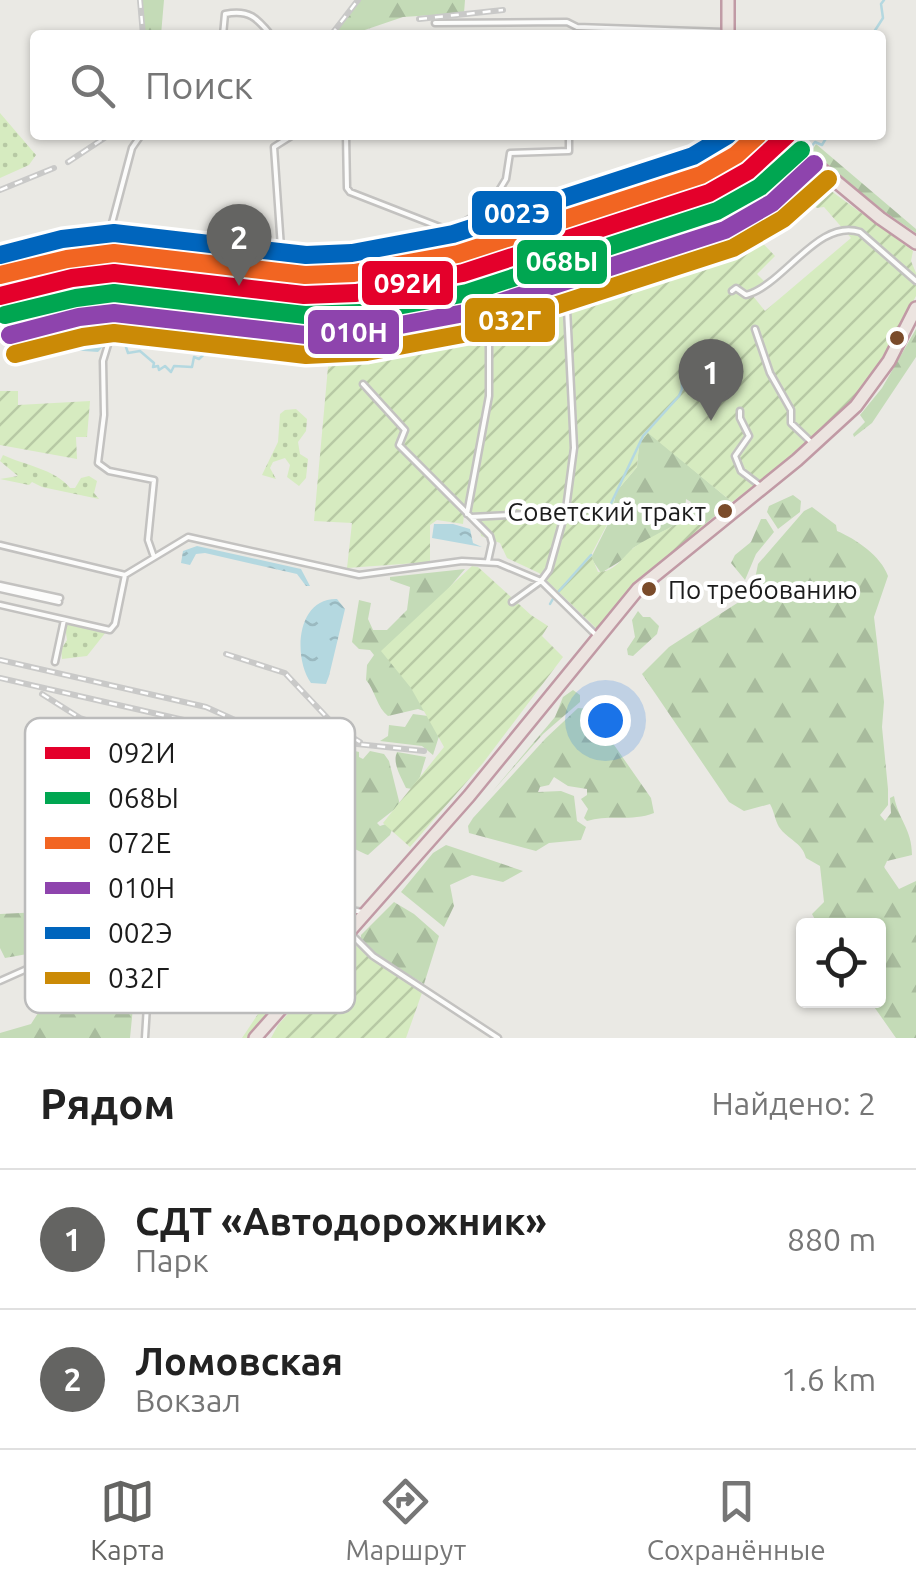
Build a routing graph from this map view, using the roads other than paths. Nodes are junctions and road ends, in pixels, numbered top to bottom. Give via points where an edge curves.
1 (726, 0) edge
2 (435, 24) dead end
3 (570, 26) junction
4 (224, 30) edge
5 (267, 30) edge
6 (569, 30) edge
7 (648, 30) edge
8 (726, 30) edge
9 (138, 140) edge
10 (285, 140) edge
11 (346, 140) edge
12 (569, 140) edge
13 (789, 140) edge
14 (494, 200) junction
15 (520, 239) dead end
16 (916, 240) edge
17 (187, 252) dead end
18 (282, 262) dead end
19 (678, 268) dead end
20 (916, 280) edge
21 (732, 291) dead end
22 (916, 308) edge
23 (105, 309) junction
24 (12, 312) dead end
25 (489, 316) dead end
26 (916, 318) edge
27 (755, 329) dead end
28 (108, 330) junction
29 (363, 384) dead end
30 (740, 411) dead end
31 (814, 446) junction
32 (762, 487) junction
33 (565, 512) junction
34 (469, 516) junction
35 (0, 545) edge
36 (154, 556) junction
37 (488, 561) junction
38 (126, 576) junction
39 (541, 581) junction
40 (0, 586) edge
41 (60, 600) dead end
42 (512, 602) dead end
43 (0, 606) edge
44 (64, 620) junction
45 (599, 637) junction
46 (55, 662) dead end
47 (355, 910) edge
48 (366, 912) junction
49 (355, 925) edge
50 (355, 934) edge
51 (355, 938) edge
52 (25, 971) edge
53 (0, 982) edge
54 (147, 1013) edge
55 (279, 1013) edge
56 (281, 1013) edge
57 (145, 1038) edge
58 (258, 1038) edge
59 (498, 1038) edge

1 - 8 highway
2 - 3 street
3 - 6 street
3 - 7 street
4 - 5 street via 226,14 242,12
9 - 17 street via 107,242
10 - 18 street via 274,147
11 - 14 street via 347,188 355,195 445,229
12 - 14 street via 569,151 510,152
13 - 16 highway
14 - 15 street
19 - 33 street via 585,296 567,310 574,448
20 - 21 street via 851,230 824,238 762,290
22 - 31 highway via 873,385
23 - 24 street via 89,306 20,323
23 - 28 street
23 - 28 street via 218,294 230,322 146,342
25 - 34 street via 489,396
26 - 45 highway via 876,390 834,437 655,580
27 - 31 street via 792,410 791,423
28 - 36 street via 98,463 154,480 148,540
29 - 34 street via 405,430 399,445
30 - 32 street via 749,436 735,456 740,471
31 - 32 highway
32 - 45 highway via 644,582
33 - 34 street
33 - 39 street
34 - 37 street via 492,542
35 - 38 street
36 - 37 street via 192,537 359,575
36 - 38 street
37 - 39 street
38 - 44 street via 113,629
39 - 42 street
39 - 45 street
40 - 41 street
43 - 44 street
44 - 46 street
45 - 48 highway
45 - 50 highway via 474,800
47 - 48 street
48 - 49 highway
51 - 59 street
52 - 53 street
54 - 57 street
55 - 58 highway
56 - 58 highway

